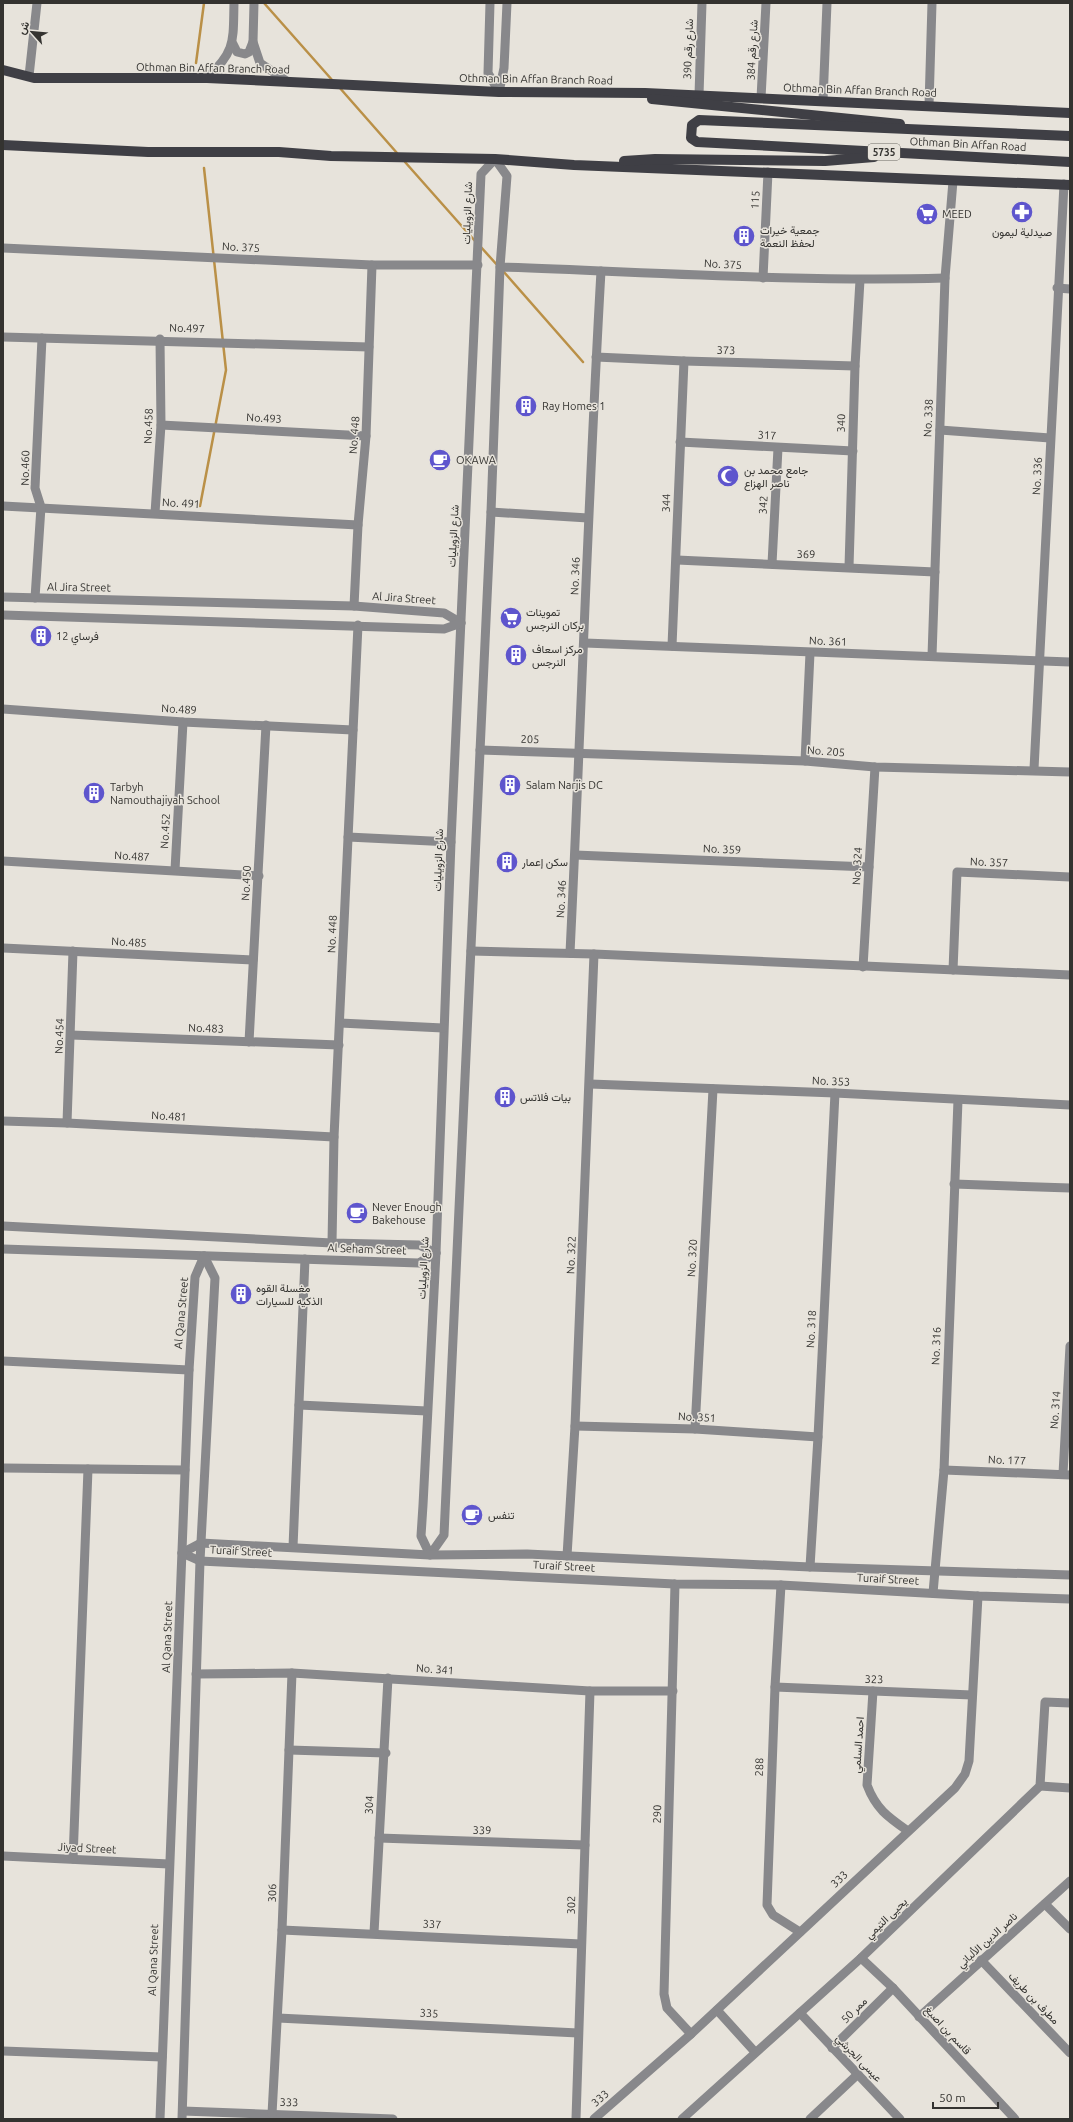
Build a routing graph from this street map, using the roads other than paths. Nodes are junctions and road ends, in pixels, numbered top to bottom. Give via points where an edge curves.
1 (37, 3) edge
2 (234, 3) edge
3 (254, 3) edge
4 (490, 3) edge
5 (507, 3) edge
6 (702, 3) edge
7 (766, 3) edge
8 (827, 3) edge
9 (932, 3) edge
10 (253, 42) junction
11 (232, 44) junction
12 (3, 70) edge
13 (29, 76) junction
14 (207, 78) junction
15 (288, 82) junction
16 (499, 92) junction
17 (597, 92) junction
18 (699, 95) junction
19 (762, 98) junction
20 (823, 101) junction
21 (929, 105) junction
22 (1070, 113) edge
23 (968, 133) junction
24 (1070, 136) edge
25 (3, 145) edge
26 (909, 154) junction
27 (495, 159) junction
28 (1070, 162) edge
29 (574, 165) junction
30 (768, 172) junction
31 (953, 181) junction
32 (1068, 184) edge
33 (3, 248) edge
34 (372, 265) junction
35 (478, 265) junction
36 (500, 266) junction
37 (601, 270) junction
38 (763, 278) junction
39 (945, 278) junction
40 (860, 280) junction
41 (1057, 288) junction
42 (1070, 289) edge
43 (3, 337) edge
44 (42, 338) junction
45 (160, 340) junction
46 (370, 347) junction
47 (596, 357) junction
48 (684, 361) junction
49 (855, 366) junction
50 (160, 425) junction
51 (940, 430) junction
52 (366, 436) junction
53 (1050, 438) junction
54 (680, 442) junction
55 (778, 448) junction
56 (853, 451) junction
57 (3, 506) edge
58 (41, 507) junction
59 (491, 512) junction
60 (155, 513) junction
61 (588, 518) junction
62 (358, 525) junction
63 (677, 560) junction
64 (772, 564) junction
65 (849, 567) junction
66 (935, 572) junction
67 (3, 597) edge
68 (35, 598) junction
69 (354, 606) junction
70 (3, 615) edge
71 (461, 622) junction
72 (358, 625) junction
73 (585, 643) junction
74 (672, 646) junction
75 (810, 652) junction
76 (932, 656) junction
77 (1040, 661) junction
78 (1070, 662) edge
79 (3, 709) edge
80 (184, 722) junction
81 (266, 725) junction
82 (353, 730) junction
83 (480, 750) junction
84 (579, 753) junction
85 (805, 761) junction
86 (875, 767) junction
87 (1034, 769) junction
88 (1070, 772) edge
89 (348, 837) junction
90 (450, 842) junction
91 (575, 855) junction
92 (3, 861) edge
93 (869, 867) junction
94 (175, 870) junction
95 (259, 876) junction
96 (1070, 877) edge
97 (3, 948) edge
98 (73, 951) junction
99 (471, 951) junction
100 (570, 953) junction
101 (594, 954) junction
102 (253, 960) junction
103 (863, 967) junction
104 (953, 970) junction
105 (1070, 975) edge
106 (340, 1023) junction
107 (443, 1028) junction
108 (71, 1035) junction
109 (249, 1042) junction
110 (339, 1045) junction
111 (590, 1084) junction
112 (713, 1089) junction
113 (834, 1093) junction
114 (958, 1100) junction
115 (1070, 1105) edge
116 (3, 1121) edge
117 (67, 1123) junction
118 (334, 1137) junction
119 (954, 1184) junction
120 (1070, 1188) edge
121 (3, 1226) edge
122 (332, 1243) junction
123 (3, 1249) edge
124 (436, 1253) junction
125 (204, 1256) junction
126 (305, 1259) junction
127 (1070, 1346) edge
128 (3, 1361) edge
129 (189, 1370) junction
130 (1069, 1393) edge
131 (299, 1405) junction
132 (428, 1411) junction
133 (575, 1426) junction
134 (695, 1429) junction
135 (818, 1437) junction
136 (3, 1468) edge
137 (88, 1469) junction
138 (185, 1470) junction
139 (944, 1470) junction
140 (1066, 1474) edge
141 (201, 1543) junction
142 (293, 1547) junction
143 (182, 1553) junction
144 (430, 1555) junction
145 (567, 1556) junction
146 (200, 1561) junction
147 (810, 1567) junction
148 (935, 1569) junction
149 (1070, 1575) edge
150 (675, 1584) junction
151 (781, 1585) junction
152 (933, 1593) junction
153 (978, 1596) junction
154 (1070, 1598) edge
155 (292, 1673) junction
156 (196, 1674) junction
157 (388, 1678) junction
158 (775, 1688) junction
159 (590, 1691) junction
160 (673, 1691) junction
161 (873, 1691) junction
162 (972, 1695) junction
163 (1070, 1703) edge
164 (289, 1750) junction
165 (385, 1753) junction
166 (1040, 1786) junction
167 (1070, 1788) edge
168 (908, 1831) junction
169 (379, 1838) junction
170 (585, 1845) junction
171 (3, 1856) edge
172 (73, 1859) junction
173 (169, 1864) junction
174 (1070, 1881) edge
175 (1045, 1904) junction
176 (1070, 1929) edge
177 (282, 1930) junction
178 (800, 1932) junction
179 (374, 1933) junction
180 (581, 1944) junction
181 (861, 1958) junction
182 (981, 1960) junction
183 (892, 1988) junction
184 (717, 2010) junction
185 (800, 2014) junction
186 (919, 2017) junction
187 (278, 2018) junction
188 (578, 2033) junction
189 (691, 2034) junction
190 (832, 2048) junction
191 (3, 2051) edge
192 (755, 2052) junction
193 (1070, 2053) edge
194 (162, 2057) junction
195 (858, 2074) junction
196 (272, 2114) junction
197 (182, 2115) edge
198 (160, 2119) edge
199 (393, 2119) edge
200 (576, 2119) edge
201 (594, 2119) edge
202 (682, 2119) edge
203 (810, 2119) edge
204 (900, 2119) edge
205 (1015, 2119) edge

1 - 13 street
2 - 11 street
3 - 10 street
4 - 16 street via 488,73
5 - 16 street via 504,68
6 - 18 street, شارع رقم 390
7 - 19 street, شارع رقم 384
8 - 20 street
9 - 21 street
10 - 11 street via 249,52 245,54 237,52
10 - 15 street via 260,63
11 - 14 street via 222,64
12 - 13 main road, Othman Bin Affan Branch Road
13 - 14 main road, Othman Bin Affan Branch Road
14 - 15 main road, Othman Bin Affan Branch Road
15 - 16 main road, Othman Bin Affan Branch Road
16 - 17 main road, Othman Bin Affan Branch Road
17 - 18 main road, Othman Bin Affan Branch Road
17 - 23 main road via 683,103 881,121
18 - 19 main road, Othman Bin Affan Branch Road
19 - 20 main road, Othman Bin Affan Branch Road
20 - 21 main road, Othman Bin Affan Branch Road
21 - 22 main road, Othman Bin Affan Branch Road
23 - 24 main road, Othman Bin Affan Road / 5735
23 - 26 main road, Othman Bin Affan Road / 5735 via 699,120 691,128 691,138 697,142
25 - 27 main road via 148,152 279,152 330,156
26 - 28 main road, Othman Bin Affan Road / 5735
26 - 29 main road via 825,161 655,159
27 - 29 main road
27 - 35 street, شارع الزويليات via 481,174
27 - 36 street via 507,176
29 - 30 main road
30 - 31 main road
30 - 38 street, 115
31 - 32 main road
31 - 39 street, No. 338
32 - 41 street, No. 336
33 - 34 street, No. 375
34 - 35 street, No. 375
34 - 46 street, No. 448
35 - 71 street, شارع الزويليات
36 - 37 street, No. 375
36 - 59 street
37 - 38 street, No. 375
37 - 47 street, No. 346
38 - 40 street, No. 375
39 - 40 street, No. 375
39 - 51 street, No. 338
40 - 49 street, 340
41 - 42 street
41 - 53 street, No. 336
43 - 44 street, No.497
44 - 45 street, No.497
44 - 58 street, No.460 via 35,488
45 - 46 street, No.497
45 - 50 street, No.458
46 - 52 street, No. 448
47 - 48 street, 373
47 - 61 street, No. 346
48 - 49 street, 373
48 - 54 street, 344
49 - 56 street, 340
50 - 52 street, No.493
50 - 60 street, No.458
51 - 53 street
51 - 66 street, No. 338
52 - 62 street, No. 448
53 - 77 street, No. 336
54 - 55 street, 317
54 - 63 street, 344
55 - 56 street, 317
55 - 64 street, 342
56 - 65 street, 340
57 - 58 street, No. 491
58 - 60 street, No. 491
58 - 68 street, No.460
59 - 61 street
59 - 83 street
60 - 62 street, No. 491
61 - 73 street, No. 346
62 - 69 street, No. 448
63 - 64 street, 369
63 - 74 street, 344
64 - 65 street, 369
65 - 66 street, 369
66 - 76 street, No. 338
67 - 68 street, Al Jira Street
68 - 69 street, Al Jira Street
69 - 71 street, Al Jira Street via 444,613
70 - 72 street
71 - 72 street via 444,629
71 - 90 street, شارع الزويليات
72 - 82 street, No. 448
73 - 74 street, No. 361
73 - 84 street, No. 346
74 - 75 street, No. 361
75 - 76 street, No. 361
75 - 85 street
76 - 77 street, No. 361
77 - 78 street, No. 361
77 - 87 street, No. 336
79 - 80 street, No.489
80 - 81 street, No.489
80 - 94 street, No.452
81 - 82 street, No.489
81 - 95 street, No.450
82 - 89 street, No. 448
83 - 84 street, 205
83 - 99 street
84 - 85 street, No. 205
84 - 91 street, No. 346
85 - 86 street, No. 205
86 - 87 street, No. 205
86 - 93 street, No. 324
87 - 88 street, No. 205
89 - 90 street
89 - 106 street, No. 448
90 - 107 street, شارع الزويليات
91 - 93 street, No. 359
91 - 100 street, No. 346
92 - 94 street, No.487
93 - 103 street, No. 324
94 - 95 street, No.487
95 - 102 street, No.450
96 - 104 street, No. 357 via 956,872
97 - 98 street, No.485
98 - 102 street, No.485
98 - 108 street, No.454
99 - 100 street
99 - 144 street via 444,1535
100 - 101 street
101 - 103 street
101 - 111 street, No. 322
102 - 109 street, No.450
103 - 104 street
104 - 105 street
106 - 107 street
106 - 110 street, No. 448
107 - 124 street, شارع الزويليات
108 - 109 street, No.483
108 - 117 street, No.454
109 - 110 street, No.483
110 - 118 street, No. 448
111 - 112 street, No. 353
111 - 133 street, No. 322
112 - 113 street, No. 353
112 - 134 street, No. 320
113 - 114 street, No. 353
113 - 135 street, No. 318
114 - 115 street, No. 353
114 - 119 street, No. 316
116 - 117 street, No.481
117 - 118 street, No.481
118 - 122 street, No. 448
119 - 120 street
119 - 139 street, No. 316
121 - 122 street, Al Seham Street
122 - 124 street, Al Seham Street via 419,1245
123 - 125 street, Al Seham Street
124 - 126 street, Al Seham Street via 419,1263
124 - 132 street, شارع الزويليات
125 - 126 street, Al Seham Street
125 - 129 street, Al Qana Street via 195,1277
125 - 141 street via 214,1278
126 - 131 street
127 - 130 street, No. 314
128 - 129 street
129 - 138 street, Al Qana Street
130 - 140 street, No. 314
131 - 132 street
131 - 142 street
132 - 144 street, شارع الزويليات via 422,1536
133 - 134 street, No. 351
133 - 145 street, No. 322
134 - 135 street, No. 351
135 - 147 street, No. 318
136 - 137 street
137 - 138 street
137 - 172 street
138 - 143 street, Al Qana Street
139 - 140 street, No. 177
139 - 148 street, No. 316
141 - 142 street, Turaif Street
141 - 143 street, Turaif Street
141 - 146 street
142 - 144 street, Turaif Street
143 - 146 street, Turaif Street
143 - 173 street, Al Qana Street
144 - 145 street, Turaif Street
145 - 147 street, Turaif Street
146 - 150 street, Turaif Street
146 - 156 street
147 - 148 street, Turaif Street
148 - 149 street, Turaif Street
148 - 152 street, No. 316
150 - 151 street, Turaif Street
150 - 160 street, 290
151 - 152 street, Turaif Street
151 - 158 street, 288
152 - 153 street, Turaif Street
153 - 154 street, Turaif Street
153 - 162 street, 333
155 - 156 street, No. 341
155 - 157 street, No. 341
155 - 164 street, 306
156 - 197 street
157 - 159 street, No. 341
157 - 165 street, 304
158 - 161 street, 323
158 - 178 street, 288 via 767,1905 773,1915
159 - 160 street, No. 341
159 - 170 street, 302
160 - 189 street, 290 via 664,1994 667,2008
161 - 162 street, 323
161 - 168 street, احمد السلمي via 867,1785 883,1813
162 - 168 street, 333 via 969,1761 965,1774 955,1788
163 - 166 street via 1045,1702
164 - 165 street
164 - 177 street, 306
165 - 169 street, 304
166 - 167 street
166 - 181 street, يحيى التيمي
168 - 178 street, 333
169 - 170 street, 339
169 - 179 street, 304
170 - 180 street, 302
171 - 172 street, Jiyad Street
172 - 173 street, Jiyad Street
173 - 194 street, Al Qana Street
174 - 175 street, ناصر الدين الألباني
175 - 176 street
175 - 182 street, ناصر الدين الألباني
177 - 179 street, 337
177 - 187 street, 306
178 - 184 street, 333
179 - 180 street, 337
180 - 188 street, 302
181 - 183 street, قاسم بن اصبغ
181 - 185 street, يحيى التيمي
182 - 186 street, ناصر الدين الألباني
182 - 193 street, مطرف بن طريف
183 - 186 street, قاسم بن اصبغ
183 - 190 street, ممر 50
184 - 189 street, 333
184 - 192 street
185 - 190 street, عيسى الجرشي
185 - 192 street, يحيى التيمي
186 - 205 street, قاسم بن اصبغ
187 - 188 street, 335
187 - 196 street, 306
188 - 200 street, 302
189 - 201 street, 333
190 - 195 street, عيسى الجرشي
191 - 194 street
192 - 202 street, يحيى التيمي
194 - 198 street, Al Qana Street
195 - 203 street
195 - 204 street, عيسى الجرشي
196 - 197 street, 333
196 - 199 street, 333

